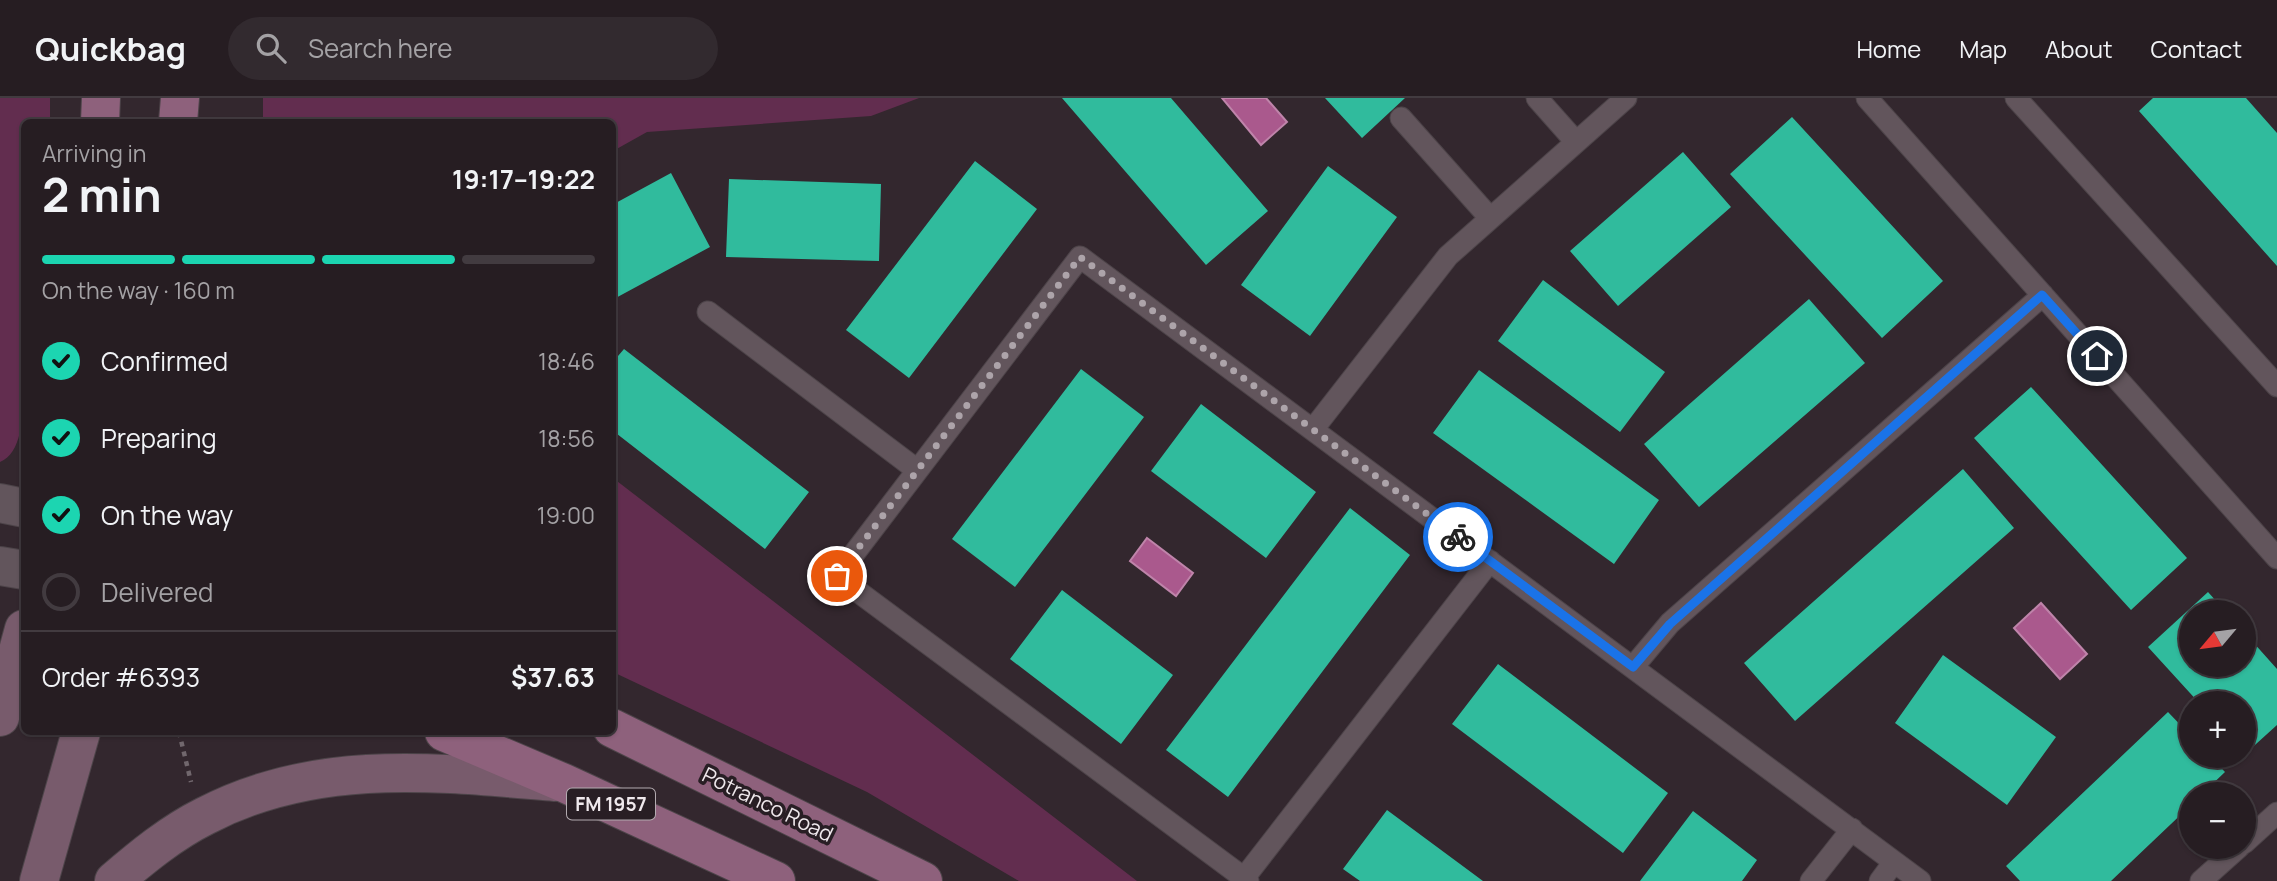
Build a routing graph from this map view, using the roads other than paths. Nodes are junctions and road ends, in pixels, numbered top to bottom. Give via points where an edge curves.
1 (101, 98) edge
2 (180, 98) edge
3 (1537, 98) edge
4 (1626, 98) edge
5 (1867, 98) edge
6 (2016, 98) edge
7 (1401, 118) dead end
8 (100, 119) edge
9 (178, 119) edge
10 (1576, 142) junction
11 (1490, 218) junction
12 (2042, 295) junction
13 (708, 312) dead end
14 (2277, 386) edge
15 (1314, 428) junction
16 (917, 470) junction
17 (0, 503) edge
18 (21, 507) edge
19 (2277, 558) edge
20 (1490, 561) junction
21 (0, 566) edge
22 (21, 570) edge
23 (21, 640) edge
24 (1633, 667) junction
25 (0, 717) edge
26 (616, 730) edge
27 (80, 735) edge
28 (451, 735) edge
29 (564, 783) junction
30 (2277, 813) edge
31 (1852, 829) junction
32 (2256, 832) edge
33 (2226, 859) edge
34 (1894, 862) junction
35 (1246, 879) edge
36 (39, 881) edge
37 (114, 881) edge
38 (776, 881) edge
39 (923, 881) edge
40 (1811, 881) edge
41 (1880, 881) edge
42 (1920, 881) edge
43 (2201, 881) edge

1 - 8 main road
2 - 9 main road
3 - 10 lane
4 - 10 lane
5 - 12 lane
6 - 14 lane
7 - 11 lane
10 - 11 lane
11 - 15 lane via 1448,256
12 - 19 lane
12 - 24 lane via 1670,624
13 - 16 lane
15 - 16 lane via 1080,257
15 - 20 lane
16 - 35 lane via 837,576
17 - 18 street
20 - 24 lane
20 - 35 lane
21 - 22 street
23 - 25 main road
24 - 31 lane
26 - 39 main road, Potranco Road
27 - 36 main road
28 - 29 main road, FM 1957
29 - 37 main road via 402,771 314,777 265,790 204,816 153,848
29 - 38 main road, FM 1957
30 - 32 lane
31 - 34 lane
31 - 40 lane
33 - 43 lane
34 - 41 lane
34 - 42 lane

